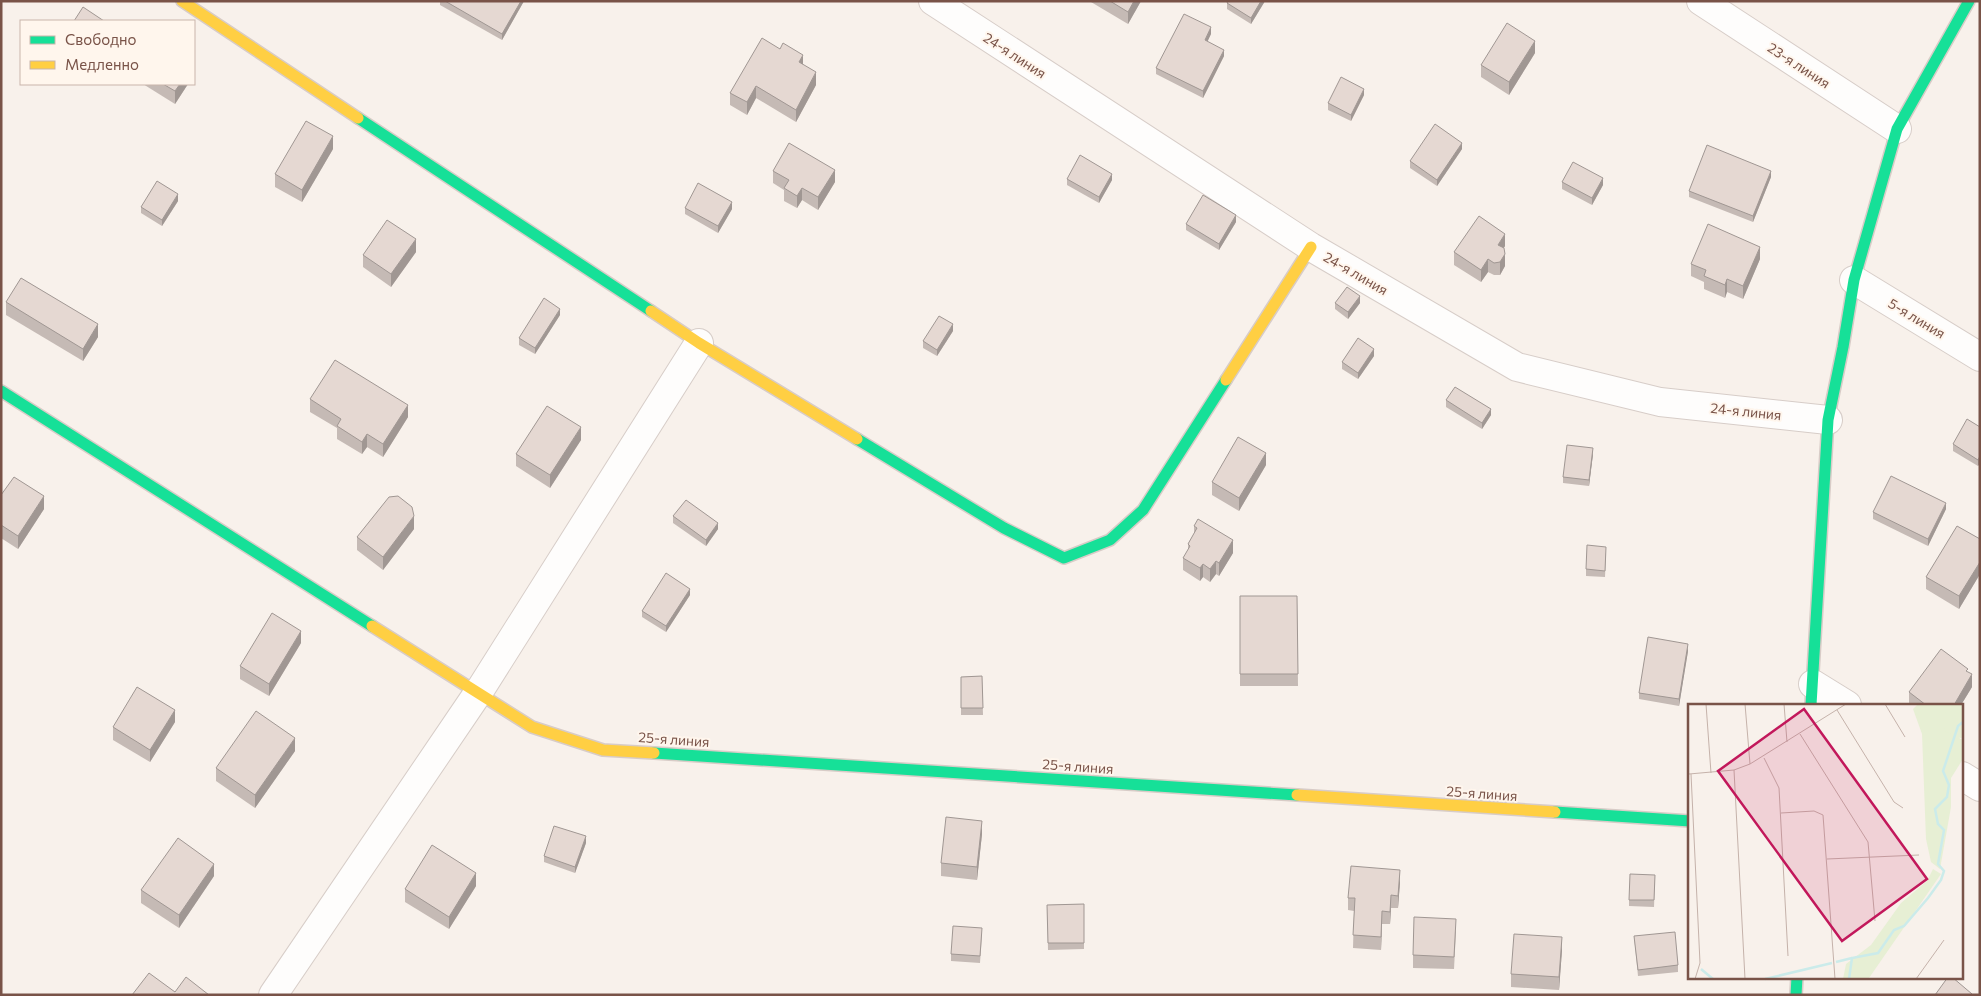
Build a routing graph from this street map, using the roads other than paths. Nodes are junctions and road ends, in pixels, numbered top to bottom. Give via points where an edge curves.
1 (182, 1) edge
2 (933, 1) edge
3 (1701, 1) edge
4 (1969, 1) edge
5 (1897, 129) junction
6 (1311, 247) junction
7 (1854, 280) junction
8 (700, 343) junction
9 (1980, 357) edge
10 (1, 391) edge
11 (1828, 420) junction
12 (478, 693) junction
13 (1812, 694) edge
14 (1844, 704) edge
15 (1964, 777) edge
16 (1980, 787) edge
17 (1688, 822) edge
18 (1797, 978) edge
19 (273, 995) edge
20 (1796, 995) edge

1 - 8 street
2 - 6 street, 24-я линия
3 - 5 street, 23-я линия
4 - 5 street
5 - 7 street
6 - 8 street via 1143,510 1110,540 1064,558 1004,528
6 - 11 street, 24-я линия via 1517,367 1660,402
7 - 9 street, 5-я линия
7 - 11 street
8 - 12 street
10 - 12 street, 25-я линия
11 - 13 street
12 - 17 street, 25-я линия via 532,727 603,750
12 - 19 street
13 - 14 street
15 - 16 street
18 - 20 street

